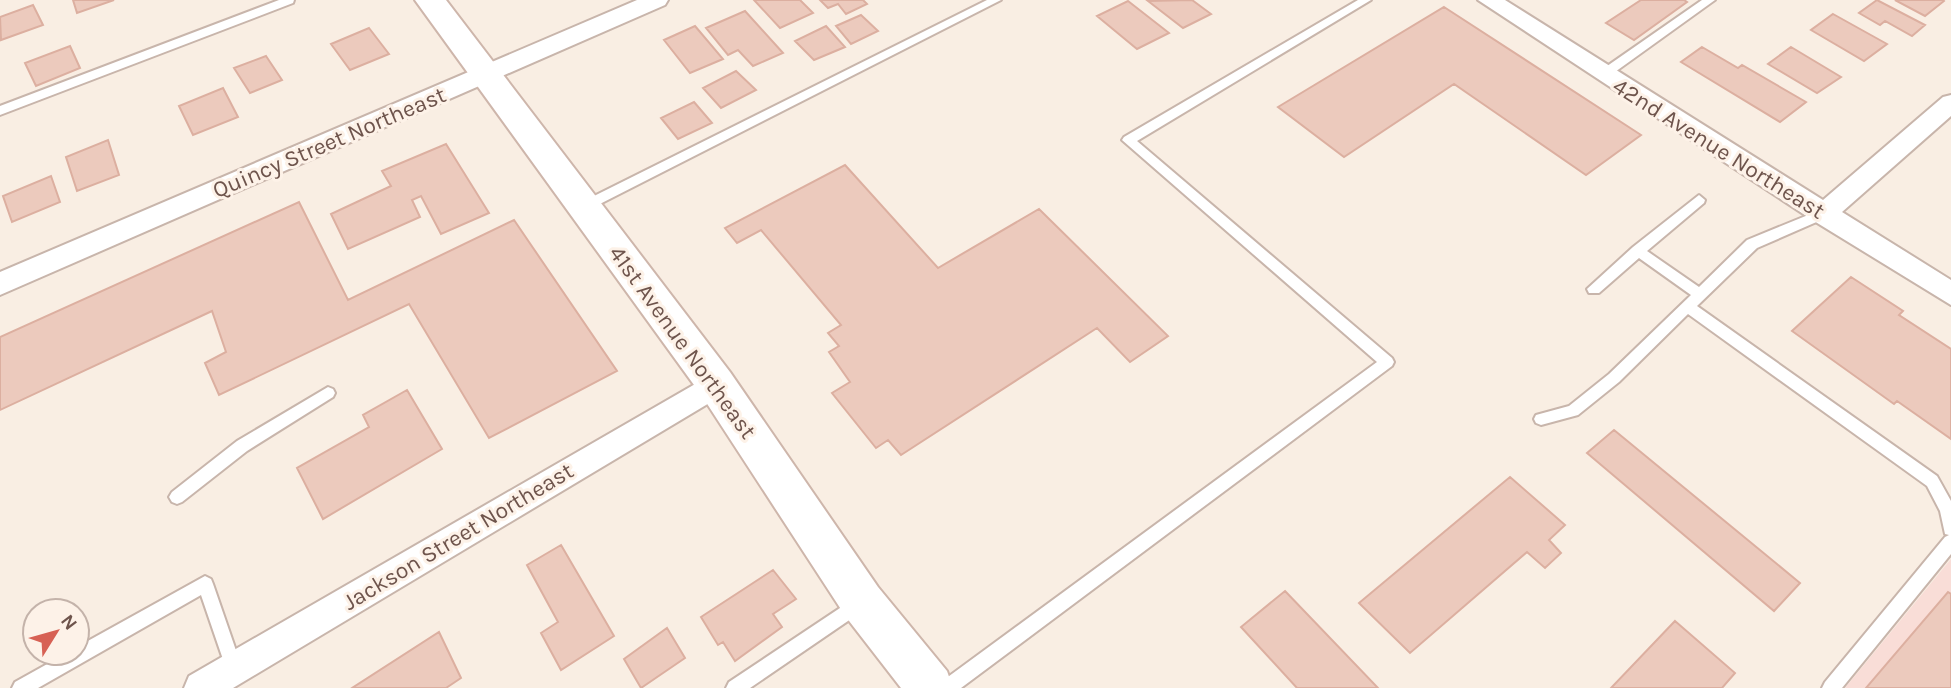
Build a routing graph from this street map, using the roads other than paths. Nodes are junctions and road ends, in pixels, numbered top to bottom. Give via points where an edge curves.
1 (289, 0) edge
2 (430, 0) edge
3 (657, 0) edge
4 (996, 0) edge
5 (1366, 0) edge
6 (1489, 0) edge
7 (1710, 0) edge
8 (1604, 74) junction
9 (486, 75) junction
10 (1951, 103) edge
11 (0, 111) edge
12 (1699, 200) dead end
13 (585, 206) junction
14 (1823, 214) junction
15 (1638, 251) junction
16 (0, 284) edge
17 (1594, 289) dead end
18 (1700, 294) junction
19 (1951, 294) edge
20 (1688, 306) junction
21 (716, 384) junction
22 (328, 393) dead end
23 (1541, 419) dead end
24 (177, 497) dead end
25 (1951, 528) edge
26 (1951, 542) edge
27 (862, 601) junction
28 (234, 668) junction
29 (21, 688) edge
30 (201, 688) edge
31 (735, 688) edge
32 (930, 688) edge
33 (947, 688) edge
34 (1830, 688) edge

1 - 11 lane
2 - 9 street, 41st Avenue Northeast
3 - 9 street, Quincy Street Northeast
4 - 13 lane
5 - 33 lane via 1128,140 1387,362
6 - 8 street, 42nd Avenue Northeast
7 - 8 lane
8 - 14 street, 42nd Avenue Northeast
9 - 13 street, 41st Avenue Northeast
9 - 16 street, Quincy Street Northeast
10 - 14 street
12 - 15 lane
13 - 21 street, 41st Avenue Northeast
14 - 18 lane via 1752,244
14 - 19 street, 42nd Avenue Northeast
15 - 17 lane
15 - 18 lane
18 - 20 lane
20 - 23 lane via 1573,411
20 - 25 lane via 1931,481 1948,510
21 - 27 street, 41st Avenue Northeast
21 - 28 street, Jackson Street Northeast
22 - 24 lane via 242,446
26 - 34 lane
27 - 31 lane
27 - 32 street, 41st Avenue Northeast
28 - 29 lane via 205,584
28 - 30 street, Jackson Street Northeast

